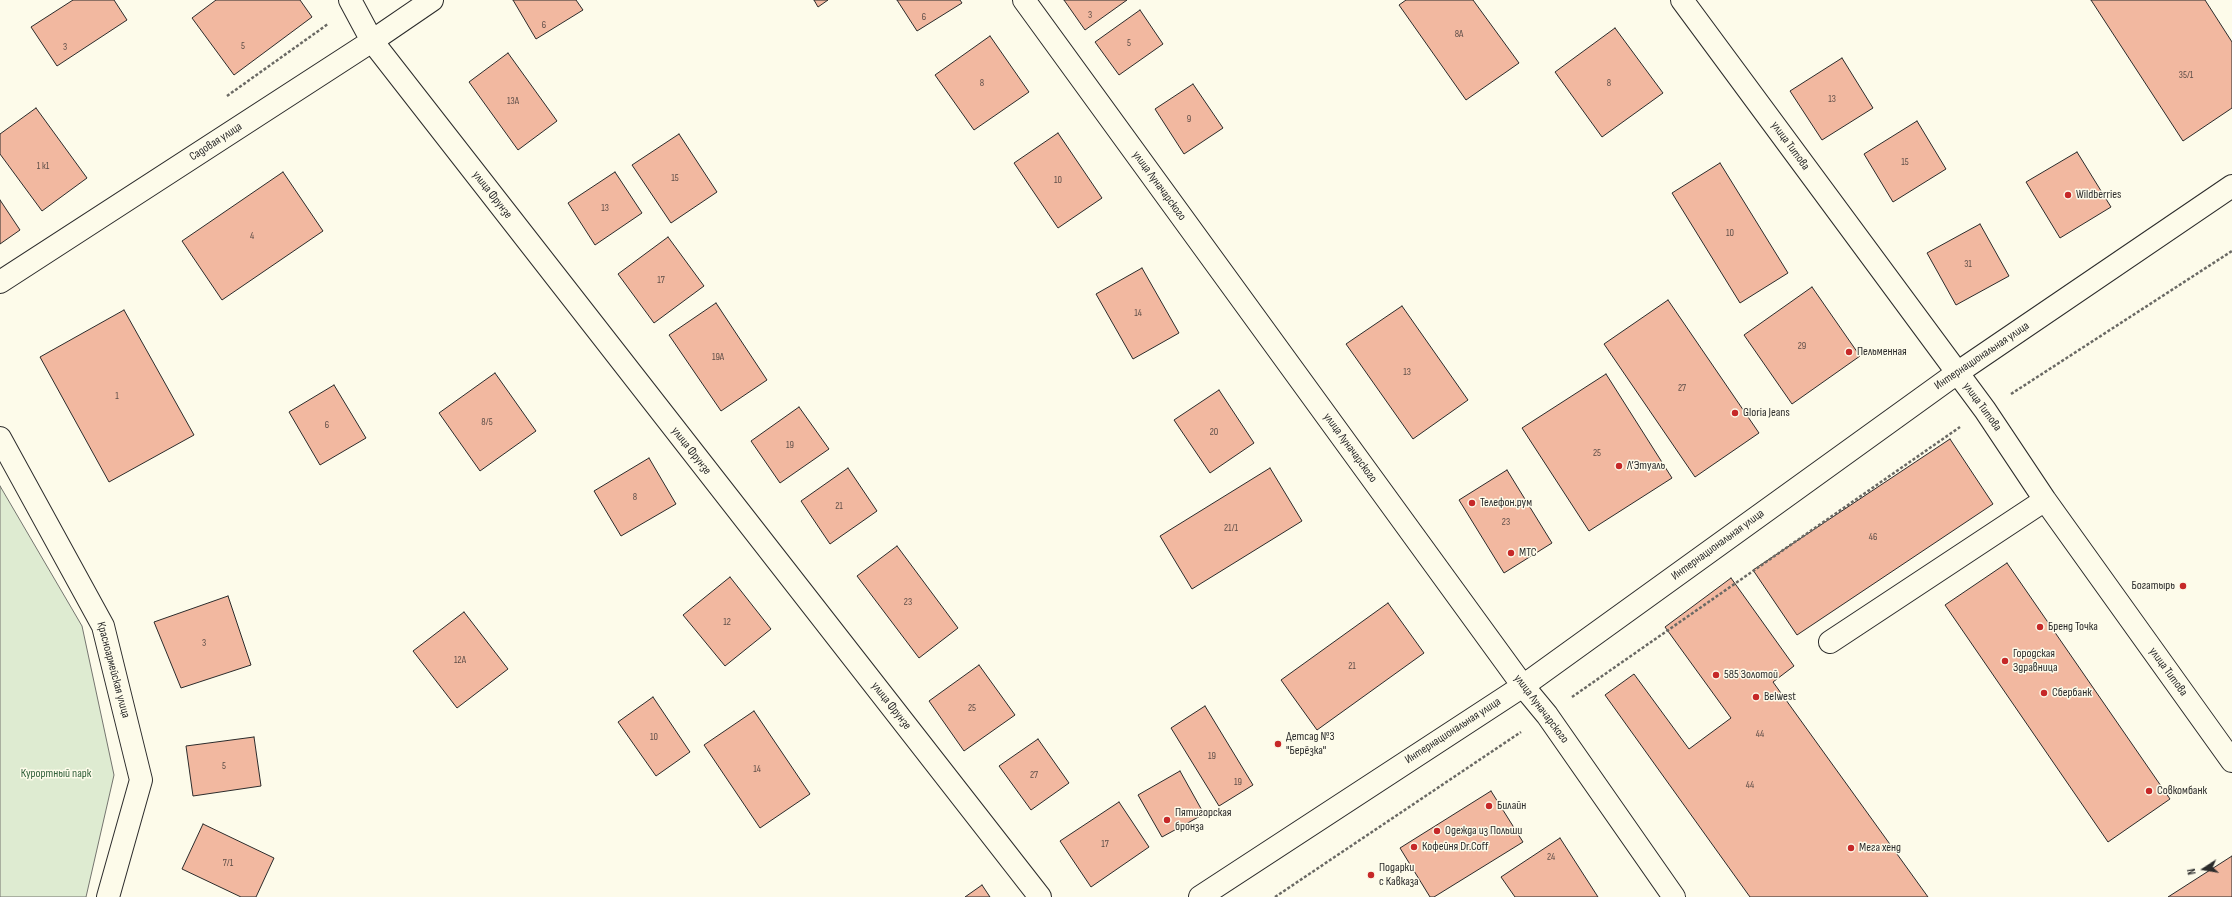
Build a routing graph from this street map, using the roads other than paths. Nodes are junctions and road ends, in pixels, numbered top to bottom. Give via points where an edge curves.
1 (350, 0) edge
2 (432, 0) edge
3 (1024, 0) edge
4 (1682, 0) edge
5 (372, 41) junction
6 (2232, 186) edge
7 (0, 282) edge
8 (1957, 373) junction
9 (0, 438) edge
10 (2045, 500) junction
11 (1830, 642) dead end
12 (1523, 686) junction
13 (2232, 761) edge
14 (108, 897) edge
15 (1040, 897) edge
16 (1200, 897) edge
17 (1674, 897) edge

1 - 5 street, улица Фрунзе
2 - 5 street, Садовая улица
3 - 12 street, улица Луначарского
4 - 8 street, улица Титова
5 - 7 street, Садовая улица
5 - 15 street, улица Фрунзе
6 - 8 street, Интернациональная улица
8 - 10 street, улица Титова
8 - 12 street, Интернациональная улица
9 - 14 street, Красноармейская улица via 104,626 141,780
10 - 11 street
10 - 13 street, улица Титова
12 - 16 street, Интернациональная улица
12 - 17 street, улица Луначарского via 1547,715

